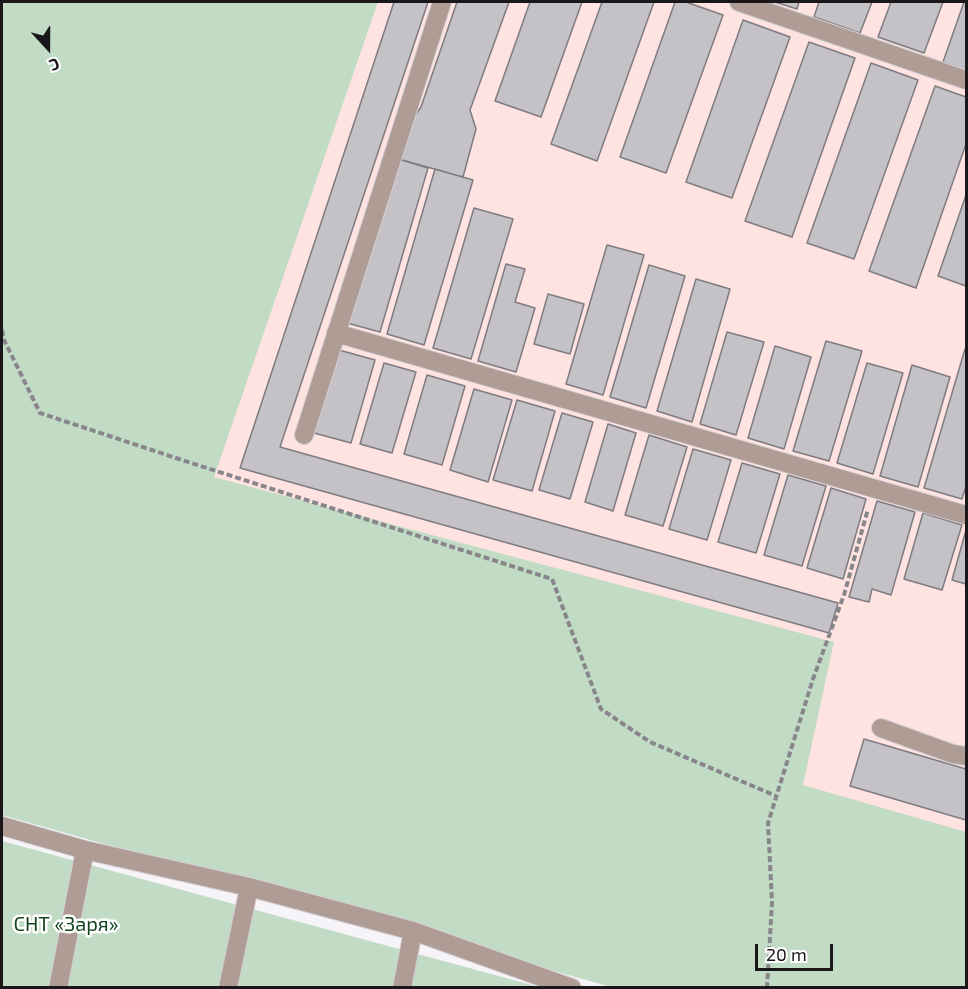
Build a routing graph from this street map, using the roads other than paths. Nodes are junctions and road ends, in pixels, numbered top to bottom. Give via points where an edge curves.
1 (442, 2) edge
2 (740, 2) edge
3 (966, 80) edge
4 (336, 333) junction
5 (304, 435) dead end
6 (966, 515) edge
7 (881, 728) dead end
8 (966, 756) edge
9 (2, 826) edge
10 (85, 850) junction
11 (249, 887) junction
12 (413, 931) junction
13 (58, 987) edge
14 (228, 987) edge
15 (402, 987) edge
16 (572, 987) edge

1 - 4 lane
2 - 3 lane
4 - 5 lane
4 - 6 lane
7 - 8 lane
9 - 10 lane
10 - 11 lane
10 - 13 lane
11 - 12 lane
11 - 14 lane
12 - 15 lane
12 - 16 lane

